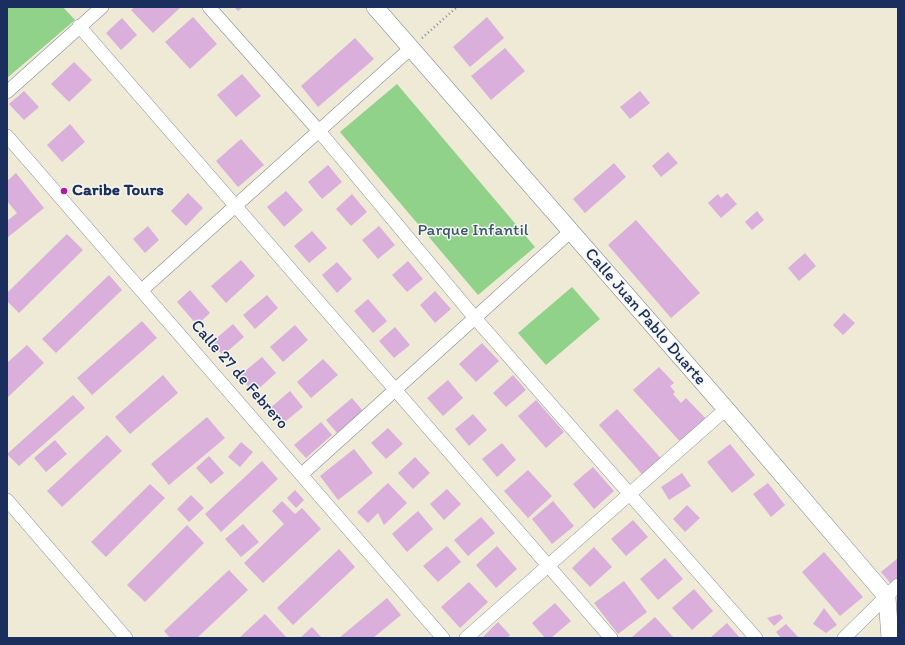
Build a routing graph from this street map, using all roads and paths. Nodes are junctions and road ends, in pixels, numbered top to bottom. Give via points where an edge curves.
1 (102, 7) edge
2 (208, 7) edge
3 (375, 7) edge
4 (457, 7) edge
5 (79, 26) junction
6 (411, 48) junction
7 (7, 92) edge
8 (319, 131) junction
9 (7, 136) edge
10 (236, 206) junction
11 (571, 231) junction
12 (142, 290) junction
13 (474, 318) junction
14 (395, 390) junction
15 (726, 409) junction
16 (302, 474) junction
17 (629, 495) junction
18 (7, 500) edge
19 (548, 566) junction
20 (893, 591) edge
21 (126, 638) edge
22 (443, 638) edge
23 (466, 638) edge
24 (611, 638) edge
25 (756, 638) edge
26 (844, 638) edge
27 (890, 638) edge

1 - 5 street
2 - 8 street
3 - 6 street, Calle Juan Pablo Duarte
4 - 6 path
5 - 7 street
5 - 10 street
6 - 8 street
6 - 11 street, Calle Juan Pablo Duarte
8 - 10 street
8 - 13 street
9 - 12 street, Calle 27 de Febrero
10 - 12 street
10 - 14 street
11 - 13 street
11 - 15 street, Calle Juan Pablo Duarte
12 - 16 street, Calle 27 de Febrero
13 - 14 street
13 - 17 street
14 - 16 street
14 - 19 street
15 - 17 street
15 - 20 street, Calle Juan Pablo Duarte
16 - 22 street, Calle 27 de Febrero
17 - 19 street
17 - 25 street
18 - 21 street
19 - 23 street
19 - 24 street
20 - 26 street
20 - 27 street

